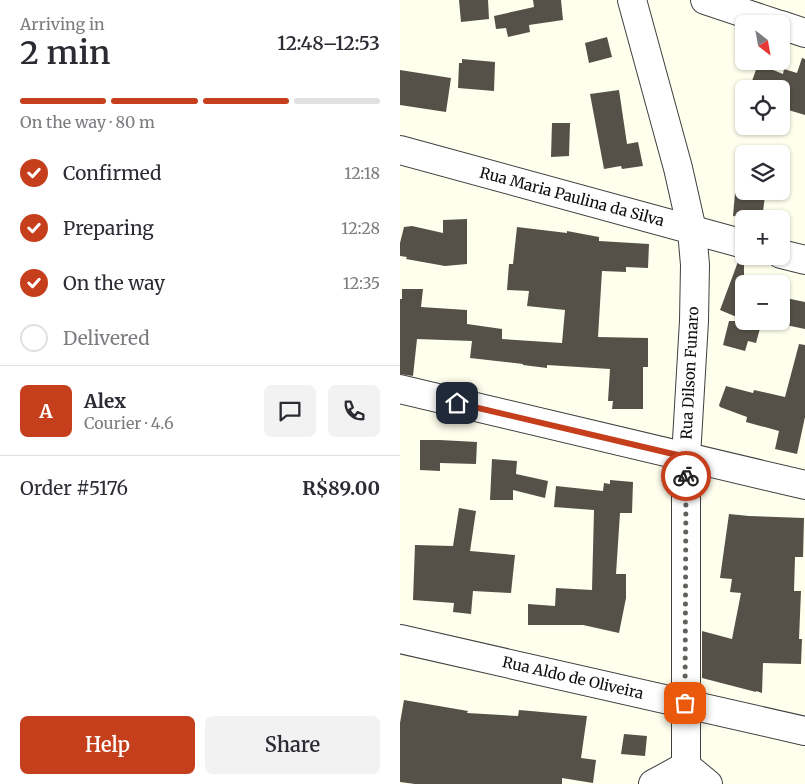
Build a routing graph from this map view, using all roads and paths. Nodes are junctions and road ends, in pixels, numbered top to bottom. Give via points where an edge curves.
1 (632, 0) edge
2 (705, 0) edge
3 (750, 15) edge
4 (790, 28) edge
5 (805, 33) edge
6 (400, 150) edge
7 (692, 230) junction
8 (735, 242) edge
9 (790, 256) edge
10 (805, 260) edge
11 (400, 390) edge
12 (686, 457) junction
13 (805, 485) edge
14 (400, 639) edge
15 (685, 703) junction
16 (805, 730) edge
17 (684, 775) edge
18 (653, 784) edge
19 (708, 784) edge

1 - 7 street, Rua Dilson Funaro
2 - 3 street
4 - 5 street
6 - 7 street, Rua Maria Paulina da Silva
7 - 8 street, Rua Maria Paulina da Silva
7 - 12 street, Rua Dilson Funaro via 694,321
9 - 10 street
11 - 12 street
12 - 13 street
12 - 15 street, Rua Dilson Funaro
14 - 15 street, Rua Aldo de Oliveira
15 - 16 street, Rua Aldo de Oliveira
15 - 17 street, Rua Dilson Funaro
17 - 18 street
17 - 19 street

